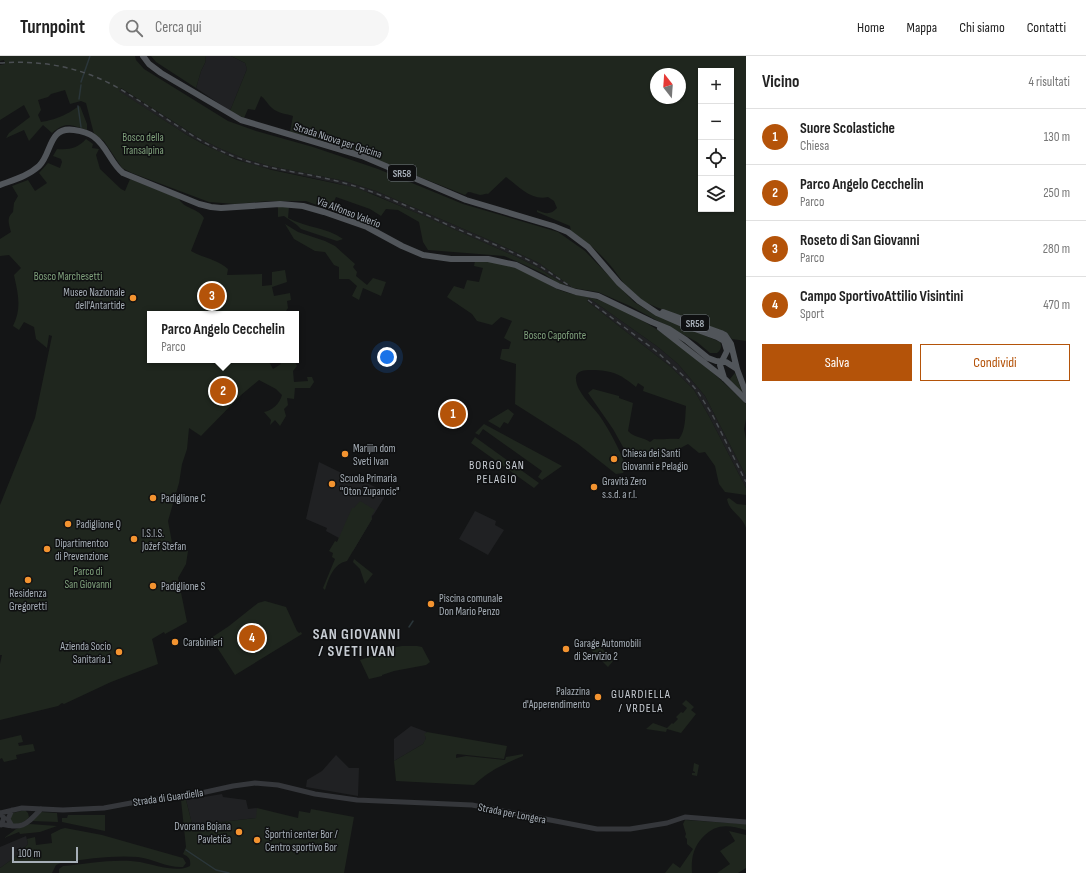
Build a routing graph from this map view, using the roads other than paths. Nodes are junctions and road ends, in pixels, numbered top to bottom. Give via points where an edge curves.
1 (143, 56) edge
2 (0, 185) edge
3 (652, 322) junction
4 (729, 348) junction
5 (697, 349) junction
6 (722, 361) junction
7 (704, 362) junction
8 (736, 369) junction
9 (724, 378) junction
10 (746, 393) edge
11 (746, 400) edge
12 (278, 785) joint
13 (22, 808) junction
14 (40, 809) junction
15 (12, 810) junction
16 (0, 813) edge
17 (30, 820) junction
18 (746, 822) edge
19 (1, 824) edge
20 (12, 826) junction

1 - 4 main road, Strada Nuova per Opicina / SR58 via 162,73 241,120 350,152 466,200 568,232 588,247 628,292 657,312 722,339
2 - 3 main road, Via Alfonso Valerio via 21,177 38,166 59,132 67,129 80,131 95,138 118,170 199,204 221,208 280,204 310,208 367,227 424,255 451,259 488,258 516,265 558,286 598,296
3 - 5 main road, Via Alfonso Valerio via 669,329
3 - 7 main road, Via Alfonso Valerio
4 - 5 main road via 715,357
4 - 6 main road
4 - 8 main road
5 - 6 main road, Via Alfonso Valerio via 711,360
6 - 7 main road via 712,364
6 - 8 main road, Via Alfonso Valerio
6 - 9 main road via 720,368
7 - 9 main road, Via Alfonso Valerio
8 - 10 main road
9 - 11 main road, Via Alfonso Valerio
12 - 14 street, Strada di Guardiella via 244,784 183,797 104,808
12 - 18 street, Strada per Longera via 357,800 472,805 597,829 630,829 667,823 685,817
13 - 14 street, Strada di Guardiella
13 - 15 street
13 - 17 street via 28,810
14 - 17 street
15 - 16 street
15 - 20 street via 8,819
16 - 19 street via 4,818
17 - 20 street via 21,826
19 - 20 street

